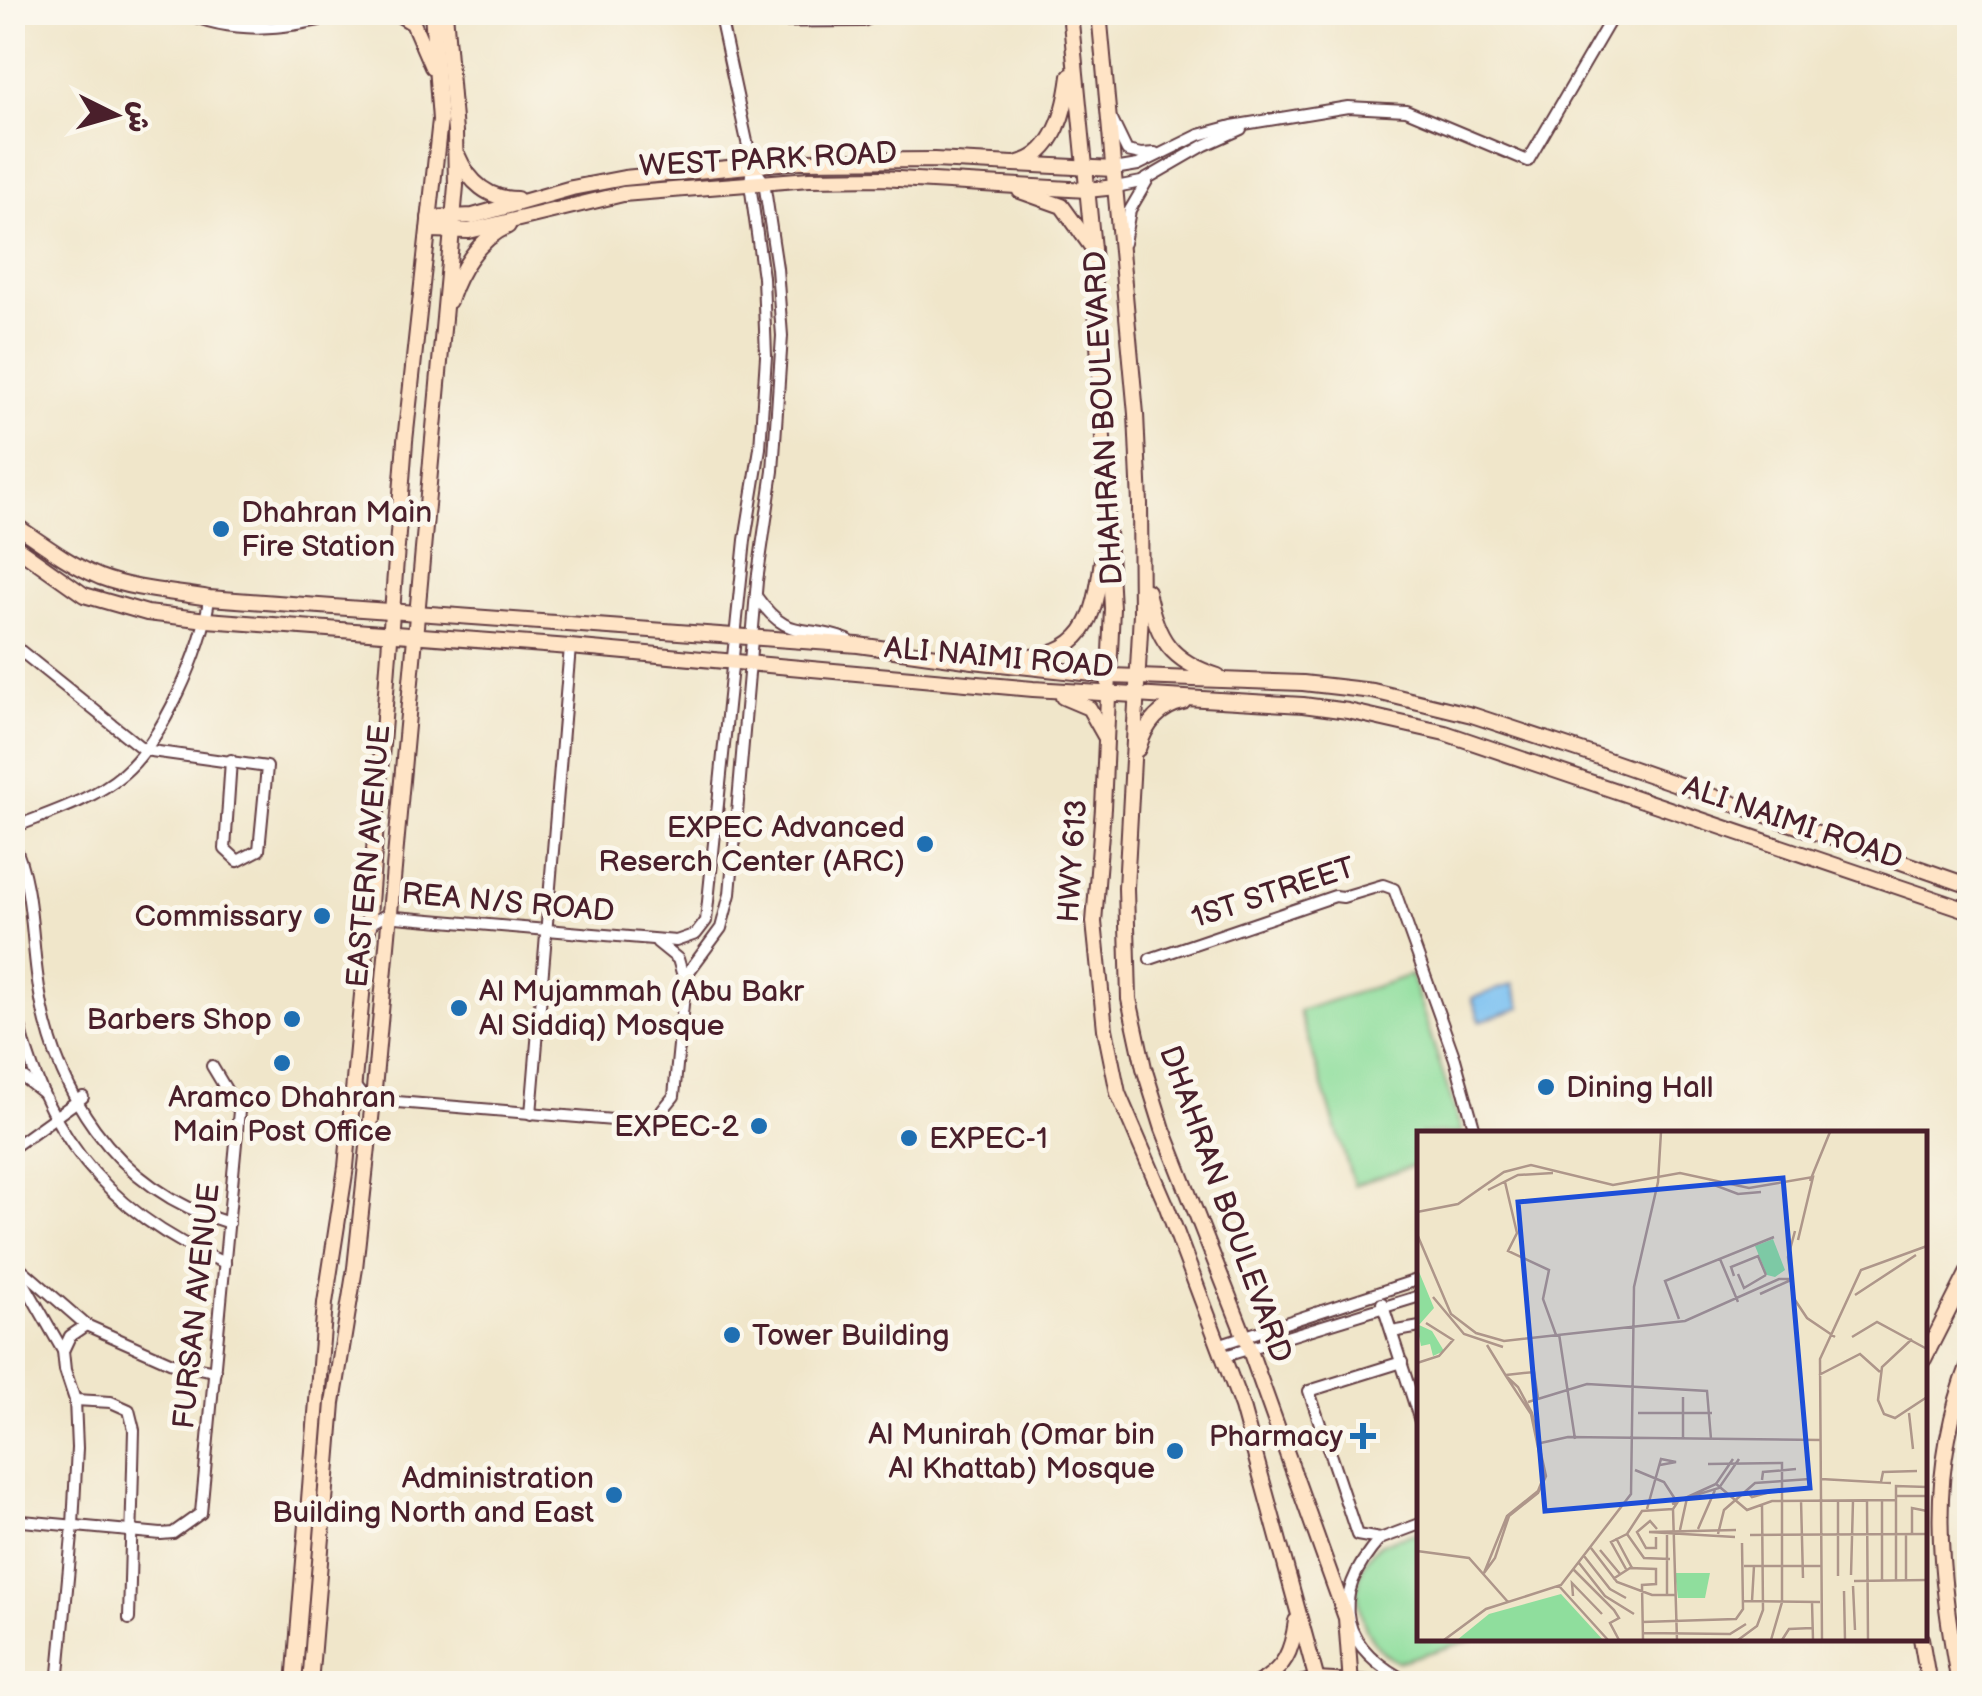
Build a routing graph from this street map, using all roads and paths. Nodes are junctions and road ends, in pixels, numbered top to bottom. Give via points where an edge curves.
1 (183, 12) edge
2 (216, 12) edge
3 (300, 12) edge
4 (354, 12) edge
5 (396, 12) edge
6 (432, 12) edge
7 (447, 12) edge
8 (885, 12) edge
9 (1070, 12) edge
10 (1099, 12) edge
11 (1615, 12) edge
12 (721, 17) edge
13 (1074, 50) junction
14 (440, 87) junction
15 (1109, 113) junction
16 (1251, 124) junction
17 (1175, 147) junction
18 (456, 151) junction
19 (752, 165) junction
20 (1007, 165) junction
21 (1114, 169) junction
22 (1084, 170) junction
23 (1153, 174) junction
24 (757, 183) junction
25 (991, 183) junction
26 (1116, 187) junction
27 (1087, 190) junction
28 (533, 200) junction
29 (534, 216) junction
30 (428, 224) junction
31 (452, 225) junction
32 (1092, 248) junction
33 (1122, 254) junction
34 (442, 326) junction
35 (12, 523) edge
36 (1106, 523) junction
37 (12, 544) edge
38 (1141, 558) junction
39 (756, 596) junction
40 (209, 598) junction
41 (393, 612) junction
42 (418, 614) junction
43 (207, 620) junction
44 (391, 633) junction
45 (416, 634) junction
46 (735, 637) junction
47 (752, 638) junction
48 (12, 644) edge
49 (858, 644) junction
50 (570, 646) junction
51 (973, 661) junction
52 (733, 662) junction
53 (750, 664) junction
54 (1111, 676) junction
55 (1138, 678) junction
56 (1238, 682) junction
57 (1033, 689) junction
58 (1110, 695) junction
59 (1136, 696) junction
60 (1205, 699) junction
61 (1108, 740) junction
62 (144, 750) junction
63 (231, 760) junction
64 (1131, 768) junction
65 (12, 828) edge
66 (12, 840) edge
67 (1931, 874) junction
68 (1970, 875) edge
69 (1970, 886) edge
70 (1966, 911) edge
71 (390, 917) junction
72 (368, 930) junction
73 (547, 930) junction
74 (649, 939) junction
75 (1150, 958) dead end
76 (685, 984) junction
77 (12, 987) edge
78 (212, 1066) dead end
79 (12, 1070) edge
80 (354, 1084) junction
81 (43, 1093) junction
82 (79, 1099) junction
83 (373, 1100) junction
84 (532, 1114) junction
85 (53, 1118) junction
86 (1475, 1131) edge
87 (12, 1148) edge
88 (229, 1223) junction
89 (12, 1261) edge
90 (226, 1263) junction
91 (1970, 1268) edge
92 (1417, 1280) edge
93 (28, 1281) junction
94 (12, 1291) edge
95 (1378, 1292) junction
96 (1417, 1297) edge
97 (1384, 1308) junction
98 (86, 1325) junction
99 (1417, 1328) edge
100 (1392, 1332) junction
101 (1246, 1341) junction
102 (1223, 1350) junction
103 (63, 1351) junction
104 (1927, 1353) edge
105 (1970, 1361) edge
106 (1402, 1362) junction
107 (215, 1371) junction
108 (74, 1400) junction
109 (1417, 1411) edge
110 (12, 1520) edge
111 (1417, 1525) edge
112 (73, 1526) junction
113 (132, 1532) junction
114 (1380, 1539) junction
115 (1297, 1610) junction
116 (129, 1618) dead end
117 (1346, 1618) junction
118 (1922, 1641) edge
119 (1317, 1682) edge
120 (1351, 1682) edge
121 (58, 1684) edge
122 (294, 1684) edge
123 (310, 1684) edge
124 (1257, 1684) edge
125 (1299, 1684) edge
126 (1387, 1684) edge
127 (1412, 1684) edge
128 (1929, 1684) edge
129 (1959, 1684) edge

1 - 4 street via 245,28
2 - 3 street via 266,18
5 - 14 main road, EASTERN AVENUE via 418,32
6 - 14 main road, EASTERN AVENUE
7 - 18 main road, EASTERN AVENUE
8 - 12 street via 863,21
9 - 13 main road, HWY 613
10 - 15 main road, DHAHRAN BOULEVARD
11 - 16 street via 1528,161 1418,115 1381,107
12 - 19 street
13 - 20 main road via 1062,120 1035,156
13 - 22 main road, HWY 613
14 - 30 main road, EASTERN AVENUE
15 - 17 street via 1127,150 1150,154
15 - 21 main road, DHAHRAN BOULEVARD
16 - 17 street
16 - 23 street
17 - 21 street
18 - 28 main road via 480,188
18 - 31 main road, EASTERN AVENUE
19 - 20 main road, WEST PARK ROAD
19 - 24 street
19 - 28 main road, WEST PARK ROAD via 612,180
20 - 22 main road, WEST PARK ROAD
21 - 22 main road, WEST PARK ROAD
21 - 26 main road, DHAHRAN BOULEVARD
22 - 27 main road, HWY 613
23 - 26 street
23 - 33 street via 1134,198
24 - 25 main road, WEST PARK ROAD
24 - 29 main road, WEST PARK ROAD via 623,194
24 - 39 street via 777,268 782,336
24 - 46 street, REA N/S ROAD via 766,356
25 - 27 main road, WEST PARK ROAD
25 - 32 main road via 1062,206
26 - 27 main road, WEST PARK ROAD
26 - 33 main road, DHAHRAN BOULEVARD
27 - 32 main road, HWY 613
28 - 31 main road, WEST PARK ROAD
29 - 31 main road, WEST PARK ROAD
29 - 34 main road via 499,230 476,250
30 - 31 main road, WEST PARK ROAD
30 - 41 main road, EASTERN AVENUE
31 - 34 main road, EASTERN AVENUE
32 - 36 main road, HWY 613
33 - 38 main road, DHAHRAN BOULEVARD
34 - 42 main road, EASTERN AVENUE
35 - 40 main road, ALI NAIMI ROAD via 99,576
36 - 51 main road via 1094,612 1077,637 1035,658
36 - 54 main road, HWY 613
37 - 43 main road, ALI NAIMI ROAD via 84,594 148,613
38 - 55 main road, DHAHRAN BOULEVARD
38 - 56 main road via 1162,640 1184,662
39 - 47 street
39 - 49 street via 772,619 792,630
40 - 41 main road, ALI NAIMI ROAD
40 - 43 street
41 - 42 main road, ALI NAIMI ROAD
41 - 44 main road, EASTERN AVENUE
42 - 45 main road, EASTERN AVENUE
42 - 46 main road, ALI NAIMI ROAD
43 - 44 main road, ALI NAIMI ROAD
43 - 62 street
44 - 45 main road, ALI NAIMI ROAD
44 - 72 main road, EASTERN AVENUE
45 - 50 main road, ALI NAIMI ROAD
45 - 71 main road, EASTERN AVENUE
46 - 47 main road, ALI NAIMI ROAD
46 - 52 street, REA N/S ROAD
47 - 49 main road, ALI NAIMI ROAD
47 - 53 street
48 - 62 street
49 - 51 main road, ALI NAIMI ROAD
50 - 52 main road, ALI NAIMI ROAD
50 - 73 street
51 - 54 main road, ALI NAIMI ROAD
52 - 53 main road, ALI NAIMI ROAD
52 - 74 street, REA N/S ROAD via 706,921 688,939
53 - 57 main road, ALI NAIMI ROAD
53 - 76 street via 726,912
54 - 55 main road, ALI NAIMI ROAD
54 - 58 main road, HWY 613
55 - 56 main road, ALI NAIMI ROAD
55 - 59 main road, DHAHRAN BOULEVARD
56 - 67 main road, ALI NAIMI ROAD via 1373,690 1472,715
57 - 58 main road, ALI NAIMI ROAD
57 - 61 main road via 1089,708
58 - 59 main road, ALI NAIMI ROAD
58 - 61 main road, HWY 613
59 - 60 main road, ALI NAIMI ROAD
59 - 64 main road, DHAHRAN BOULEVARD
60 - 64 main road via 1158,715
60 - 70 main road, ALI NAIMI ROAD via 1348,711 1444,733
61 - 102 main road, HWY 613 via 1094,922 1104,1029 1118,1094
62 - 63 street
62 - 65 street via 123,775
63 - 63 street via 267,767 259,850 238,862 224,849
64 - 101 main road, DHAHRAN BOULEVARD via 1128,999 1163,1129
66 - 82 street via 29,900 44,1028 58,1068
67 - 68 main road
67 - 69 main road, ALI NAIMI ROAD
71 - 72 street, REA N/S ROAD via 378,918
71 - 73 street, REA N/S ROAD
71 - 83 main road, EASTERN AVENUE
72 - 80 main road, EASTERN AVENUE
73 - 74 street, REA N/S ROAD
73 - 84 street
74 - 76 street via 678,959
75 - 86 street, 1ST STREET via 1335,896 1383,884 1394,889
76 - 84 street via 676,1084 664,1112 637,1122
77 - 81 street
78 - 88 street, FURSAN AVENUE via 240,1111
79 - 81 street
80 - 83 street
80 - 122 main road, EASTERN AVENUE via 323,1327
81 - 85 street
82 - 85 street
82 - 88 street via 129,1171 178,1203
83 - 84 street
83 - 123 main road, EASTERN AVENUE via 356,1268 333,1402
85 - 87 street
85 - 90 street via 76,1154 143,1220
88 - 90 street, FURSAN AVENUE
89 - 93 street
90 - 107 street, FURSAN AVENUE
91 - 104 main road
92 - 95 street
93 - 94 street
93 - 98 street
93 - 103 street
95 - 97 street
95 - 101 street
96 - 97 street
97 - 100 street
97 - 101 street
98 - 103 street
98 - 107 street via 172,1363
99 - 100 street
100 - 106 street
101 - 102 street
101 - 117 main road, DHAHRAN BOULEVARD
102 - 115 main road, HWY 613
103 - 108 street
105 - 129 main road via 1948,1430 1938,1521
106 - 109 street
106 - 114 street via 1309,1391 1357,1535
107 - 113 street, FURSAN AVENUE via 201,1513 172,1533
108 - 112 street
108 - 113 street via 129,1410
110 - 112 street
111 - 114 street
112 - 113 street
112 - 121 street
113 - 116 street
114 - 117 street via 1362,1559
115 - 119 main road, HWY 613
115 - 124 main road via 1287,1659
117 - 120 main road, DHAHRAN BOULEVARD
117 - 127 street via 1382,1669
118 - 128 main road
119 - 120 main road
119 - 125 main road
120 - 126 main road

